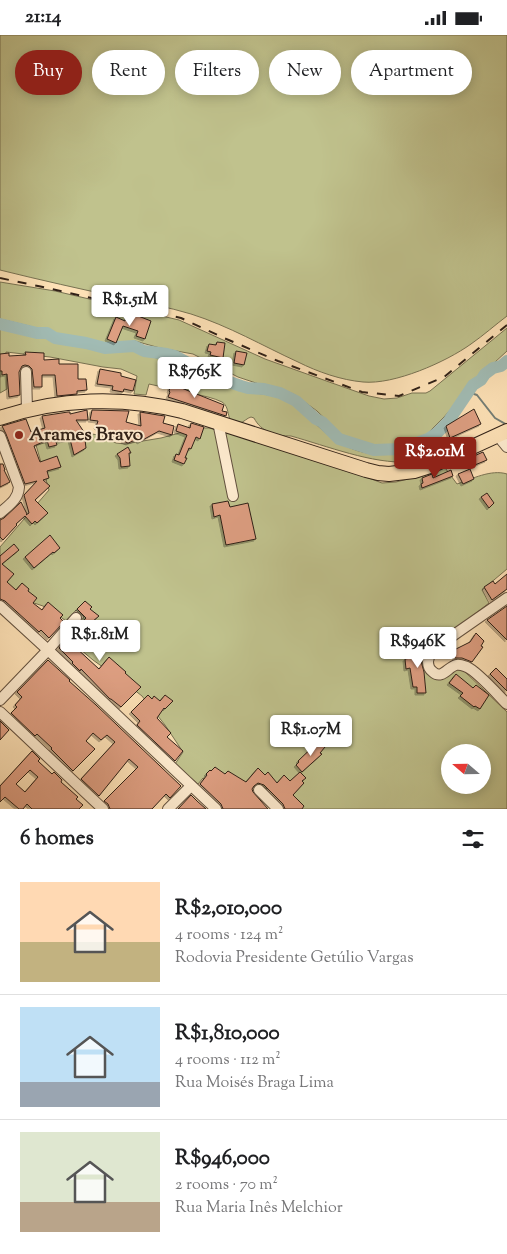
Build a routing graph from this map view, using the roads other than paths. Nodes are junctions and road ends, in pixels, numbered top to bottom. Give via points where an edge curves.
1 (26, 372) dead end
2 (28, 410) junction
3 (0, 418) edge
4 (218, 422) junction
5 (0, 436) edge
6 (503, 437) edge
7 (233, 496) dead end
8 (0, 513) edge
9 (507, 598) edge
10 (0, 606) edge
11 (76, 619) dead end
12 (48, 650) junction
13 (0, 700) edge
14 (507, 704) edge
15 (0, 713) edge
16 (190, 786) junction
17 (259, 789) dead end
18 (103, 809) edge
19 (168, 809) edge
20 (216, 809) edge
21 (278, 809) edge

1 - 2 street
2 - 3 main road
2 - 4 main road via 99,401 139,403
4 - 6 main road via 378,473 390,474 433,465
4 - 7 street
5 - 8 street via 19,487 15,500
9 - 14 street via 438,646 430,654 428,664 438,675 457,665 469,668
10 - 12 street
11 - 12 street
12 - 13 street
12 - 16 street
15 - 18 street
16 - 19 street
16 - 20 street
17 - 21 street

